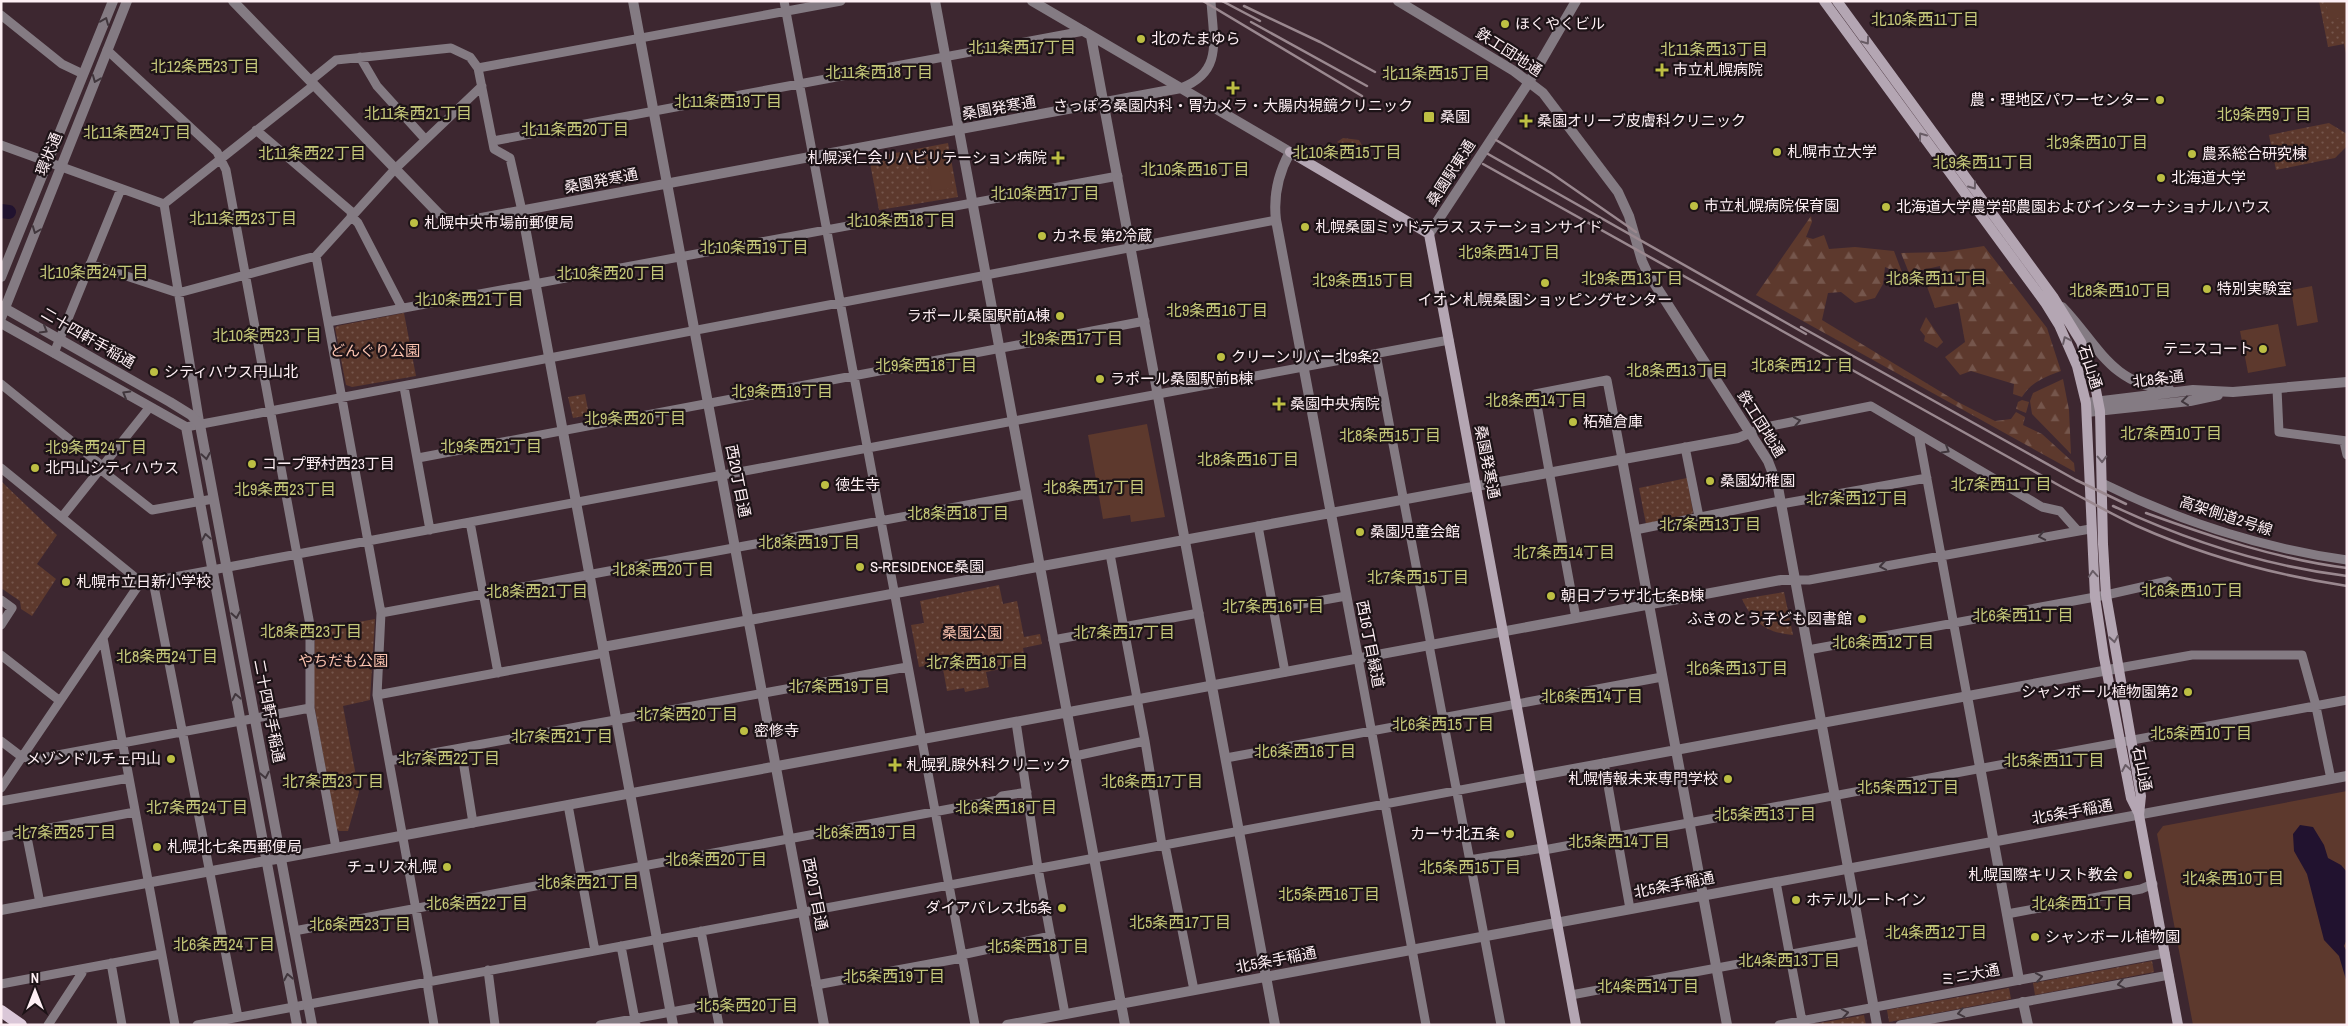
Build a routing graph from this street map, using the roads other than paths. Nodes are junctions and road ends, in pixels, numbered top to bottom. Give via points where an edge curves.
1 (113, 1) edge
2 (127, 1) edge
3 (232, 1) edge
4 (633, 1) edge
5 (784, 1) edge
6 (841, 1) edge
7 (935, 1) edge
8 (1032, 1) edge
9 (1211, 1) edge
10 (1398, 1) edge
11 (1576, 1) edge
12 (1824, 1) edge
13 (1838, 1) edge
14 (786, 12) junction
15 (1, 16) edge
16 (1088, 34) junction
17 (640, 39) junction
18 (107, 50) junction
19 (360, 57) junction
20 (945, 58) junction
21 (478, 68) junction
22 (83, 74) junction
23 (1529, 82) junction
24 (312, 83) junction
25 (800, 84) junction
26 (482, 86) junction
27 (1181, 88) junction
28 (1104, 103) junction
29 (654, 112) junction
30 (256, 130) junction
31 (959, 130) junction
32 (425, 139) junction
33 (492, 141) junction
34 (1, 145) edge
35 (1290, 152) junction
36 (813, 157) junction
37 (221, 159) junction
38 (48, 162) junction
39 (60, 166) junction
40 (395, 169) junction
41 (1118, 176) junction
42 (667, 184) junction
43 (121, 188) junction
44 (972, 203) junction
45 (164, 204) junction
46 (522, 211) junction
47 (353, 215) junction
48 (1276, 220) junction
49 (826, 230) junction
50 (1429, 234) junction
51 (1131, 249) junction
52 (316, 256) junction
53 (681, 257) junction
54 (90, 264) junction
55 (245, 276) junction
56 (986, 276) junction
57 (1, 277) edge
58 (536, 284) junction
59 (178, 293) junction
60 (2054, 298) junction
61 (840, 303) junction
62 (402, 308) junction
63 (3, 311) edge
64 (328, 322) junction
65 (1145, 322) junction
66 (1, 323) edge
67 (694, 330) junction
68 (60, 339) junction
69 (1449, 340) junction
70 (999, 349) junction
71 (54, 353) junction
72 (1376, 354) junction
73 (549, 358) junction
74 (1304, 367) junction
75 (854, 376) junction
76 (2347, 382) edge
77 (1, 384) edge
78 (404, 387) junction
79 (2277, 389) junction
80 (2193, 390) junction
81 (2233, 392) junction
82 (1158, 394) junction
83 (342, 398) junction
84 (708, 403) junction
85 (2099, 406) junction
86 (149, 408) junction
87 (2086, 408) junction
88 (271, 412) junction
89 (1013, 421) junction
90 (200, 425) junction
91 (186, 427) junction
92 (562, 430) junction
93 (1750, 433) junction
94 (1919, 436) junction
95 (2345, 442) edge
96 (1685, 447) junction
97 (867, 448) junction
98 (2347, 455) edge
99 (418, 458) junction
100 (1622, 459) junction
101 (100, 467) junction
102 (1, 468) edge
103 (1550, 472) junction
104 (722, 475) junction
105 (1927, 478) junction
106 (2102, 484) junction
107 (1476, 486) junction
108 (1026, 494) junction
109 (213, 499) junction
110 (1403, 499) junction
111 (200, 501) junction
112 (576, 502) junction
113 (1781, 503) junction
114 (1331, 513) junction
115 (62, 517) junction
116 (1699, 517) junction
117 (880, 521) junction
118 (470, 522) junction
119 (1258, 526) junction
120 (2090, 529) junction
121 (430, 530) junction
122 (1635, 530) junction
123 (2078, 530) junction
124 (1185, 540) junction
125 (368, 541) junction
126 (735, 549) junction
127 (297, 554) junction
128 (1110, 554) junction
129 (1941, 556) junction
130 (2347, 560) edge
131 (227, 567) junction
132 (1040, 567) junction
133 (212, 570) junction
134 (589, 575) junction
135 (1795, 580) junction
136 (153, 581) junction
137 (2168, 581) dead end
138 (142, 583) junction
139 (483, 594) junction
140 (894, 594) junction
141 (2106, 595) junction
142 (1346, 596) junction
143 (2094, 597) junction
144 (1, 600) edge
145 (1649, 604) junction
146 (1273, 609) junction
147 (381, 613) junction
148 (1199, 613) junction
149 (1576, 618) junction
150 (749, 621) junction
151 (1954, 623) junction
152 (1, 625) edge
153 (1124, 626) junction
154 (1503, 631) junction
155 (103, 638) junction
156 (1053, 640) junction
157 (1430, 645) junction
158 (603, 650) junction
159 (1808, 650) junction
160 (1, 656) edge
161 (1358, 658) junction
162 (908, 667) junction
163 (2119, 668) junction
164 (2107, 670) junction
165 (1285, 672) junction
166 (498, 673) junction
167 (1662, 677) junction
168 (1212, 685) junction
169 (762, 694) junction
170 (377, 695) junction
171 (1967, 696) junction
172 (1138, 699) junction
173 (2347, 700) edge
174 (60, 701) junction
175 (1517, 704) junction
176 (2316, 706) junction
177 (310, 708) junction
178 (1067, 712) junction
179 (254, 718) junction
180 (1442, 718) junction
181 (240, 720) junction
182 (617, 721) junction
183 (1016, 722) junction
184 (1821, 723) junction
185 (182, 731) junction
186 (1371, 731) junction
187 (921, 739) junction
188 (1, 741) edge
189 (1145, 741) junction
190 (122, 742) junction
191 (2126, 742) junction
192 (461, 748) junction
193 (1676, 750) junction
194 (1075, 756) junction
195 (22, 757) junction
196 (1226, 758) junction
197 (389, 761) junction
198 (1604, 763) junction
199 (776, 766) junction
200 (1981, 769) junction
201 (2347, 776) edge
202 (1530, 777) junction
203 (129, 778) junction
204 (2331, 779) junction
205 (1, 788) edge
206 (1456, 791) junction
207 (1027, 792) junction
208 (630, 793) junction
209 (1835, 796) junction
210 (1, 801) edge
211 (1385, 804) junction
212 (568, 805) junction
213 (135, 812) junction
214 (935, 812) junction
215 (2140, 815) junction
216 (1689, 822) junction
217 (473, 823) junction
218 (1239, 831) junction
219 (26, 832) junction
220 (403, 836) junction
221 (1618, 836) junction
222 (1, 837) edge
223 (789, 839) junction
224 (1994, 841) junction
225 (1163, 845) junction
226 (336, 848) junction
227 (1544, 849) junction
228 (281, 858) junction
229 (1094, 858) junction
230 (1469, 860) junction
231 (266, 861) junction
232 (643, 866) junction
233 (1038, 868) junction
234 (1848, 868) junction
235 (210, 872) junction
236 (581, 878) junction
237 (1776, 882) junction
238 (149, 883) junction
239 (2153, 884) junction
240 (948, 885) junction
241 (1703, 895) junction
242 (40, 903) junction
243 (416, 908) junction
244 (1630, 909) junction
245 (1, 910) edge
246 (803, 912) junction
247 (2007, 914) junction
248 (1557, 922) junction
249 (294, 931) junction
250 (701, 931) junction
251 (1051, 936) junction
252 (1483, 936) junction
253 (657, 939) junction
254 (1862, 941) junction
255 (621, 946) junction
256 (1412, 950) junction
257 (595, 951) junction
258 (2165, 953) junction
259 (162, 954) junction
260 (1789, 955) junction
261 (961, 956) junction
262 (111, 963) junction
263 (1717, 968) junction
264 (81, 969) junction
265 (488, 970) junction
266 (2169, 975) junction
267 (1266, 977) junction
268 (2019, 980) junction
269 (428, 982) junction
270 (1, 984) edge
271 (816, 985) junction
272 (1194, 990) junction
273 (1571, 995) junction
274 (2023, 1002) junction
275 (308, 1004) junction
276 (715, 1004) junction
277 (1121, 1004) junction
278 (293, 1007) junction
279 (1874, 1007) junction
280 (1, 1012) edge
281 (671, 1013) junction
282 (1065, 1014) junction
283 (238, 1017) junction
284 (1802, 1020) junction
285 (635, 1022) edge
286 (20, 1025) edge
287 (48, 1025) edge
288 (122, 1025) edge
289 (175, 1025) edge
290 (197, 1025) edge
291 (297, 1025) edge
292 (312, 1025) edge
293 (434, 1025) edge
294 (495, 1025) edge
295 (600, 1025) edge
296 (673, 1025) edge
297 (719, 1025) edge
298 (824, 1025) edge
299 (974, 1025) edge
300 (1007, 1025) edge
301 (1125, 1025) edge
302 (1275, 1025) edge
303 (1426, 1025) edge
304 (1501, 1025) edge
305 (1576, 1025) edge
306 (1727, 1025) edge
307 (1780, 1025) edge
308 (1878, 1025) edge
309 (1900, 1025) edge
310 (2028, 1025) edge
311 (2178, 1025) edge

22 -> 1 street, 環状通
2 - 18 street, 環状通
3 - 24 street, 桑園発寒通
4 - 17 street, 西20丁目通
5 - 14 street
6 - 14 street
7 - 20 street
8 - 16 street
9 - 27 street via 1211,64 1197,82
10 - 23 street, 鉄工団地通
11 - 23 street, 桑園駅東通
87 -> 12 main road, 石山通 via 2077,366 2046,304
13 -> 60 main road, 石山通
14 - 17 street
14 - 25 street
15 - 22 street via 62,64
16 - 20 street
16 - 27 street
16 - 28 street
17 - 21 street
17 - 29 street, 西20丁目通
18 - 37 street
18 -> 39 street, 環状通
19 - 21 street via 451,48 470,58
19 - 24 street via 336,60
19 - 32 street via 377,86
20 - 25 street
20 - 31 street
21 - 26 street
22 - 38 street, 環状通
23 - 50 street, 桑園駅東通
23 - 93 street, 鉄工団地通 via 1543,93 1618,192 1647,272
24 - 30 street
24 - 40 street, 桑園発寒通
25 - 29 street
25 - 36 street
26 - 32 street
26 - 33 street
27 - 28 street, 桑園発寒通
27 - 35 street
28 - 31 street, 桑園発寒通
28 - 41 street
29 - 33 street
29 - 42 street, 西20丁目通
30 - 37 street
30 - 47 street
31 - 36 street, 桑園発寒通
31 - 44 street
32 - 40 street
33 - 46 street via 494,149 510,158
34 - 38 street
35 - 48 street, 西16丁目緑道 via 1276,186
35 - 50 main road
36 - 42 street, 桑園発寒通
36 - 49 street
37 - 45 street
37 - 55 street via 226,170
38 - 39 street
38 - 57 street, 環状通
39 - 43 street
39 -> 63 street, 環状通
40 - 46 street, 桑園発寒通 via 438,213 452,221 467,222
40 - 47 street
41 - 44 street
41 - 51 street
42 - 46 street, 桑園発寒通
42 - 53 street, 西20丁目通
43 - 45 street
43 - 54 street
44 - 49 street
44 - 56 street
45 - 59 street
46 - 58 street
47 - 52 street
47 - 62 street
48 - 51 street
48 - 74 street, 西16丁目緑道
49 - 53 street
49 - 61 street
50 - 69 main road, 桑園発寒通
51 - 56 street
51 - 65 street
52 - 55 street
52 - 64 street
53 - 58 street
53 - 67 street, 西20丁目通
54 - 59 street
54 - 68 street
55 - 59 street
55 - 88 street
56 - 61 street
56 - 70 street
58 - 62 street
58 - 73 street
59 - 90 street
60 - 80 street via 2105,360 2128,378 2161,388
60 - 85 main road, 石山通 via 2081,342
61 - 67 street
61 - 75 street
62 - 64 street
63 -> 68 street, 二十四軒手稲通
64 - 83 street
65 - 70 street
65 - 82 street
66 - 71 street, 二十四軒手稲通
67 - 73 street
67 - 84 street, 西20丁目通
68 - 71 street
68 - 90 street, 二十四軒手稲通 via 170,402
69 - 72 street
69 - 107 main road, 桑園発寒通
70 - 75 street
70 - 89 street
86 -> 71 street, 二十四軒手稲通
72 - 74 street
72 - 110 street
73 - 78 street
73 - 92 street
74 - 82 street
74 - 114 street, 西16丁目緑道
75 - 84 street
75 - 97 street
76 - 79 street, 北8条通
77 - 101 street
78 - 83 street
78 - 99 street
79 - 81 street, 北8条通
79 - 95 street via 2279,432
80 - 81 street, 北8条通
80 - 85 street, 北8条通
81 -> 85 street, 北8条通 via 2190,401
82 - 89 street
82 - 124 street
83 - 88 street
83 - 125 street
84 - 92 street
84 - 104 street, 西20丁目通
85 - 87 street, 北8条通
85 -> 106 main road, 石山通
86 - 91 street, 二十四軒手稲通
86 - 101 street
87 - 120 main road, 石山通
88 - 90 street
88 - 127 street
89 - 97 street
89 - 108 street
90 - 91 street
90 -> 109 street, 二十四軒手稲通
91 - 111 street, 二十四軒手稲通
92 - 99 street
92 - 112 street
93 -> 94 street via 1871,406
93 - 96 street
93 - 113 street, 鉄工団地通 via 1774,474
94 - 105 street
94 -> 123 street via 2042,507 2060,511
95 - 98 street
96 - 100 street
96 - 116 street
97 - 104 street
97 - 117 street
99 - 121 street
100 - 103 street
100 - 103 street via 1607,380 1535,394
100 - 122 street
101 - 111 street via 152,510
101 - 115 street
102 - 115 street
103 - 107 street
103 - 149 street
104 - 112 street
104 - 126 street, 西20丁目通
105 - 113 street
105 - 129 street
106 - 130 street, 高架側道2号線 via 2217,530
106 - 141 main road, 石山通
107 - 110 street
107 - 154 main road, 桑園発寒通
108 - 117 street
108 - 132 street
109 - 111 street
109 - 131 street, 二十四軒手稲通
110 - 114 street
110 - 157 street
133 -> 111 street, 二十四軒手稲通
112 - 118 street
112 - 134 street
113 - 116 street
113 - 135 street, 鉄工団地通
114 - 119 street
114 - 142 street, 西16丁目緑道
115 - 138 street
116 - 122 street
117 - 126 street
117 - 140 street
118 - 121 street
118 - 139 street
119 - 124 street
119 - 146 street
120 - 123 street
143 -> 120 main road, 石山通
121 - 125 street
122 - 145 street
123 -> 129 street
124 - 128 street
124 - 148 street
125 - 127 street
125 - 147 street
126 - 134 street
126 - 150 street, 西20丁目通
127 - 131 street
127 - 177 street via 310,625
128 - 132 street
128 - 153 street
129 -> 135 street
129 - 151 street
131 - 133 street
131 -> 179 street, 二十四軒手稲通
132 - 140 street
132 - 156 street
133 - 136 street
181 -> 133 street, 二十四軒手稲通
134 - 139 street
134 - 158 street
135 - 145 street
135 - 159 street, 鉄工団地通
136 - 138 street
136 - 185 street
137 - 141 street
138 - 155 street
139 - 147 street
139 - 166 street
140 - 150 street
140 - 162 street
141 - 143 street
141 -> 163 main road, 石山通
142 - 146 street
142 - 161 street, 西16丁目緑道
143 - 151 street
143 - 164 main road, 石山通
144 - 152 street via 12,608
145 - 149 street
145 - 167 street
146 - 165 street
147 - 170 street
148 - 153 street
148 - 168 street
149 - 154 street
150 - 158 street
150 - 169 street, 西20丁目通
151 - 159 street
151 - 171 street
153 - 156 street
153 - 172 street
154 - 157 street
154 - 175 main road, 桑園発寒通
155 - 174 street
155 - 190 street
156 - 178 street
157 - 161 street
157 - 180 street
158 - 166 street
158 - 182 street
159 - 184 street, 鉄工団地通
160 - 174 street
161 - 165 street
161 - 186 street, 西16丁目緑道
162 - 169 street
162 - 187 street
163 - 164 street
163 - 176 street via 2192,655 2298,653 2305,658
163 - 191 main road, 石山通
164 - 171 street
164 - 191 main road, 石山通
165 - 168 street
166 - 170 street
167 - 175 street
167 - 193 street
168 - 172 street
168 - 196 street
169 - 182 street
169 - 199 street, 西20丁目通
170 - 197 street
171 - 184 street
171 - 200 street
172 - 178 street
172 - 189 street
173 - 176 street
174 - 195 street
175 - 180 street
175 - 202 main road, 桑園発寒通
176 - 191 street
176 - 204 street
177 - 179 street
177 - 226 street
178 - 183 street
178 - 194 street
179 - 181 street
179 -> 228 street, 二十四軒手稲通
180 - 186 street
180 - 206 street
181 - 185 street
181 - 231 street, 二十四軒手稲通
182 - 192 street
182 - 208 street
183 - 187 street
183 - 207 street
184 - 193 street
184 - 209 street, 鉄工団地通
185 - 190 street
185 - 235 street
186 - 196 street
186 - 211 street, 西16丁目緑道
187 - 199 street
187 - 214 street
188 - 195 street
189 - 194 street
189 - 225 street
190 - 195 street via 36,758
190 - 203 street
191 - 200 street
191 - 215 main road, 石山通 via 2131,798
192 - 197 street
192 - 217 street
193 - 198 street
193 - 216 street
194 - 229 street
195 - 205 street
196 - 218 street
197 - 220 street
198 - 202 street
198 - 221 street
199 - 208 street
199 - 223 street, 西20丁目通
200 - 209 street
200 - 224 street
201 - 204 street, 北5条手稲通
202 - 206 street
202 - 227 main road, 桑園発寒通
203 - 210 street
203 - 213 street
204 - 215 street, 北5条手稲通
206 - 211 street
206 - 230 street
207 - 214 street
207 - 233 street
208 - 212 street
208 - 232 street
209 - 216 street
209 - 234 street, 鉄工団地通
211 - 218 street
211 - 256 street, 西16丁目緑道
212 - 217 street
212 - 236 street
213 - 219 street
213 - 238 street
214 - 223 street
214 - 240 street
215 - 224 street, 北5条手稲通
215 - 239 main road, 石山通
216 - 221 street
216 - 241 street
217 - 220 street
218 - 225 street
218 - 267 street
219 - 222 street
219 - 242 street
220 - 226 street
220 - 243 street
221 - 227 street
221 - 244 street
223 - 232 street
223 - 246 street, 西20丁目通
224 - 234 street, 北5条手稲通
224 - 247 street
225 - 229 street
225 - 272 street
226 - 228 street
227 - 230 street
227 - 248 main road, 桑園発寒通
228 - 231 street
228 - 249 street, 二十四軒手稲通
229 - 233 street
229 - 277 street
230 - 252 street
231 - 235 street
278 -> 231 street, 二十四軒手稲通
232 - 236 street
232 - 253 street
233 - 240 street
233 - 251 street
234 - 237 street, 北5条手稲通
234 - 254 street, 鉄工団地通
235 - 238 street
235 - 283 street
236 - 243 street
236 - 257 street
237 - 241 street, 北5条手稲通
237 - 260 street
238 - 242 street
238 - 259 street
239 - 247 street
239 - 258 main road, 石山通
240 - 246 street
240 - 261 street
241 - 244 street, 北5条手稲通
241 - 263 street
242 - 245 street
243 - 249 street
243 - 269 street
244 - 248 street, 北5条手稲通
246 - 250 street
246 - 271 street, 西20丁目通
247 - 268 street
248 - 252 street, 北5条手稲通
248 - 273 main road, 桑園発寒通
249 - 275 street, 二十四軒手稲通
250 - 253 street
250 - 276 street
251 - 261 street
251 - 282 street
252 - 256 street, 北5条手稲通
252 - 304 street
253 - 255 street
253 - 281 street
254 - 260 street
254 - 279 street, 鉄工団地通
255 - 257 street
255 - 285 street
256 - 267 street, 北5条手稲通
256 - 303 street, 西16丁目緑道
257 - 265 street
258 - 266 main road, 石山通
268 -> 258 street, ミニ大通
259 - 262 street
259 - 289 street
260 - 263 street
260 - 284 street
261 - 271 street
261 - 299 street
262 - 264 street
262 - 288 street
263 - 273 street
263 - 306 street
264 - 270 street
264 - 287 street via 82,973
265 - 269 street
265 - 294 street
266 -> 274 street
266 - 311 main road, 石山通
267 - 272 street, 北5条手稲通
267 - 302 street
268 - 279 street, ミニ大通
269 - 275 street
269 - 293 street
271 - 298 street, 西20丁目通
272 - 277 street, 北5条手稲通
273 - 305 main road, 桑園発寒通
274 -> 309 street
274 - 310 street
275 - 278 street
275 - 292 street, 二十四軒手稲通
276 - 281 street
276 - 297 street
277 - 282 street, 北5条手稲通
277 - 301 street
278 - 283 street
278 - 291 street, 二十四軒手稲通
284 -> 279 street, ミニ大通
279 - 308 street, 鉄工団地通
280 - 286 main road
281 - 285 street
281 - 296 street
282 - 300 street, 北5条手稲通
283 - 290 street
284 - 307 street, ミニ大通
285 - 295 street

